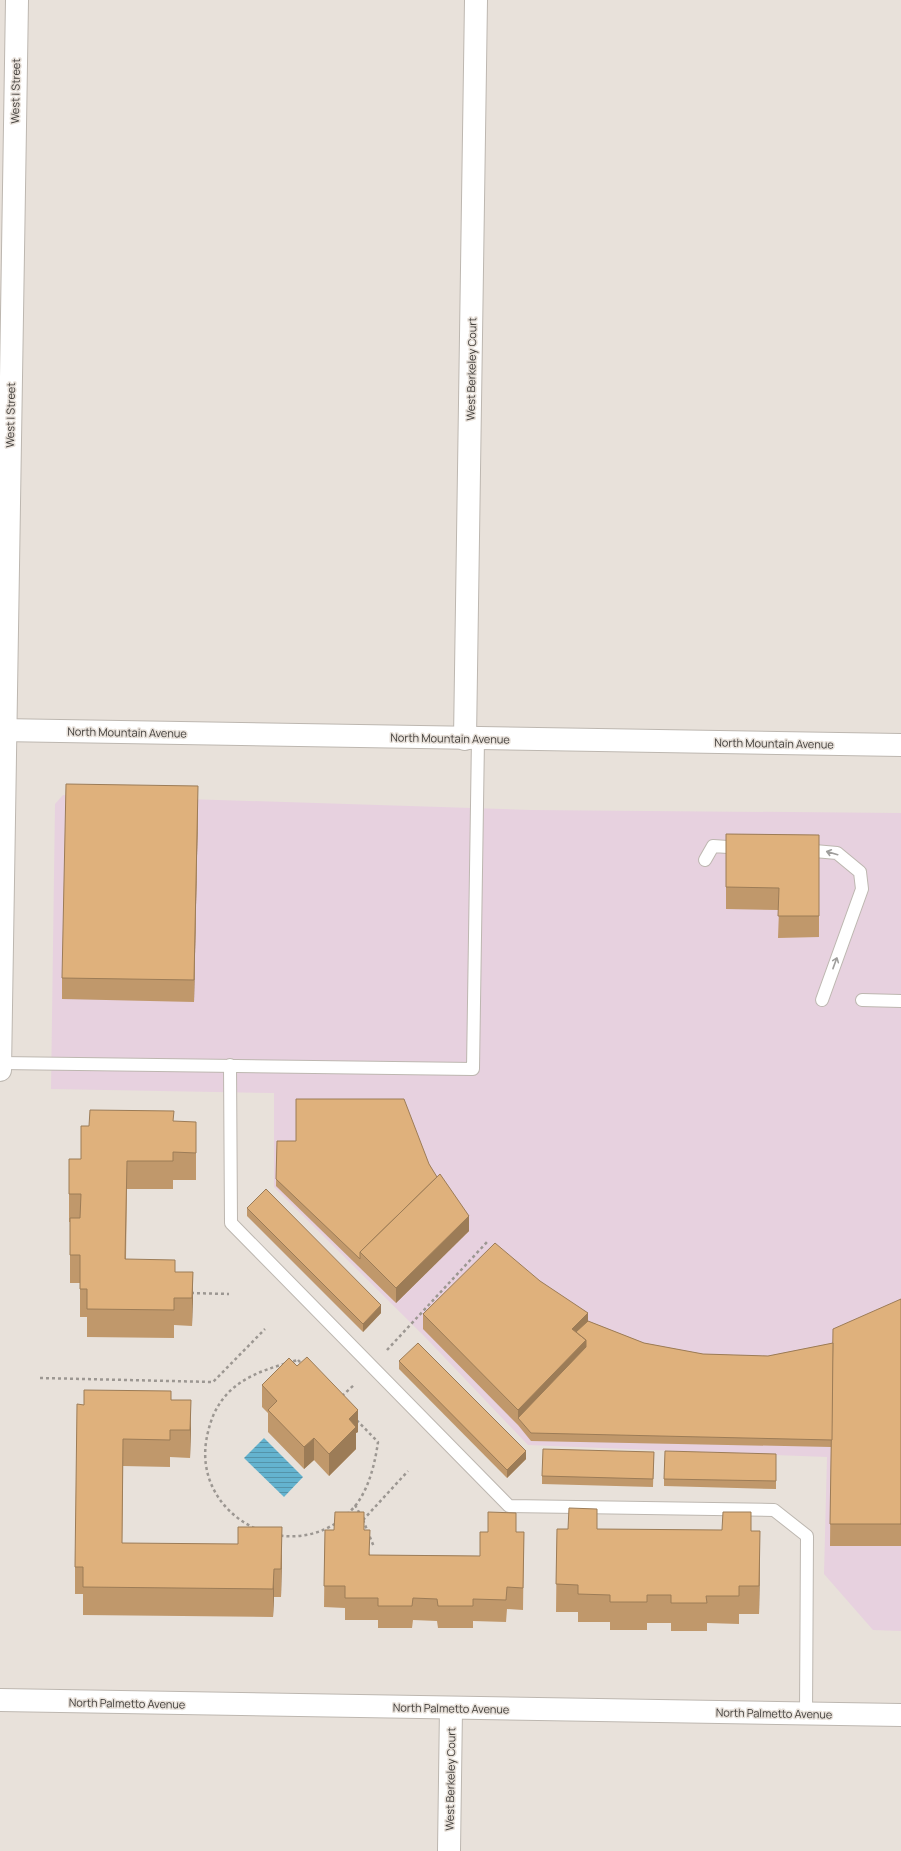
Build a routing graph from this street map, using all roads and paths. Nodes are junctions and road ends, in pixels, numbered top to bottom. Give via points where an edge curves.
1 (17, 0) edge
2 (476, 0) edge
3 (5, 434) edge
4 (5, 495) edge
5 (3, 730) edge
6 (472, 739) junction
7 (901, 745) edge
8 (753, 848) edge
9 (793, 850) edge
10 (705, 860) dead end
11 (822, 1000) dead end
12 (862, 1000) dead end
13 (901, 1002) edge
14 (0, 1042) edge
15 (0, 1063) edge
16 (230, 1065) junction
17 (0, 1070) edge
18 (487, 1242) dead end
19 (187, 1293) edge
20 (229, 1294) dead end
21 (265, 1329) dead end
22 (383, 1354) dead end
23 (40, 1378) dead end
24 (355, 1384) dead end
25 (337, 1400) junction
26 (408, 1472) dead end
27 (356, 1505) junction
28 (363, 1520) junction
29 (374, 1547) dead end
30 (0, 1700) edge
31 (451, 1708) junction
32 (806, 1714) junction
33 (901, 1715) edge
34 (449, 1851) edge

1 - 3 street, West I Street
2 - 6 street, West Berkeley Court
3 - 4 street, West I Street
4 - 5 street, West I Street
5 - 6 street, North Mountain Avenue
5 - 14 street, West I Street
6 - 7 street, North Mountain Avenue
6 - 16 lane via 473,1069
8 - 10 lane via 713,846
11 -> 9 lane via 862,889 860,872 836,853
12 - 13 lane
14 - 15 street, West I Street
15 - 16 lane
15 - 17 street, West I Street
16 - 32 lane via 231,1222 509,1506 774,1510 807,1536
18 - 22 path
19 - 20 path
21 - 23 path via 213,1382
24 - 25 path
25 - 27 path via 378,1442 375,1461
25 - 27 path via 298,1360 247,1378 220,1401 210,1420 205,1442 205,1465 212,1488 227,1509 240,1521 259,1531 281,1536 327,1530 343,1519
26 - 28 path
27 - 28 path
28 - 29 path
30 - 31 street, North Palmetto Avenue
31 - 32 street, North Palmetto Avenue
31 - 34 street, West Berkeley Court
32 - 33 street, North Palmetto Avenue

